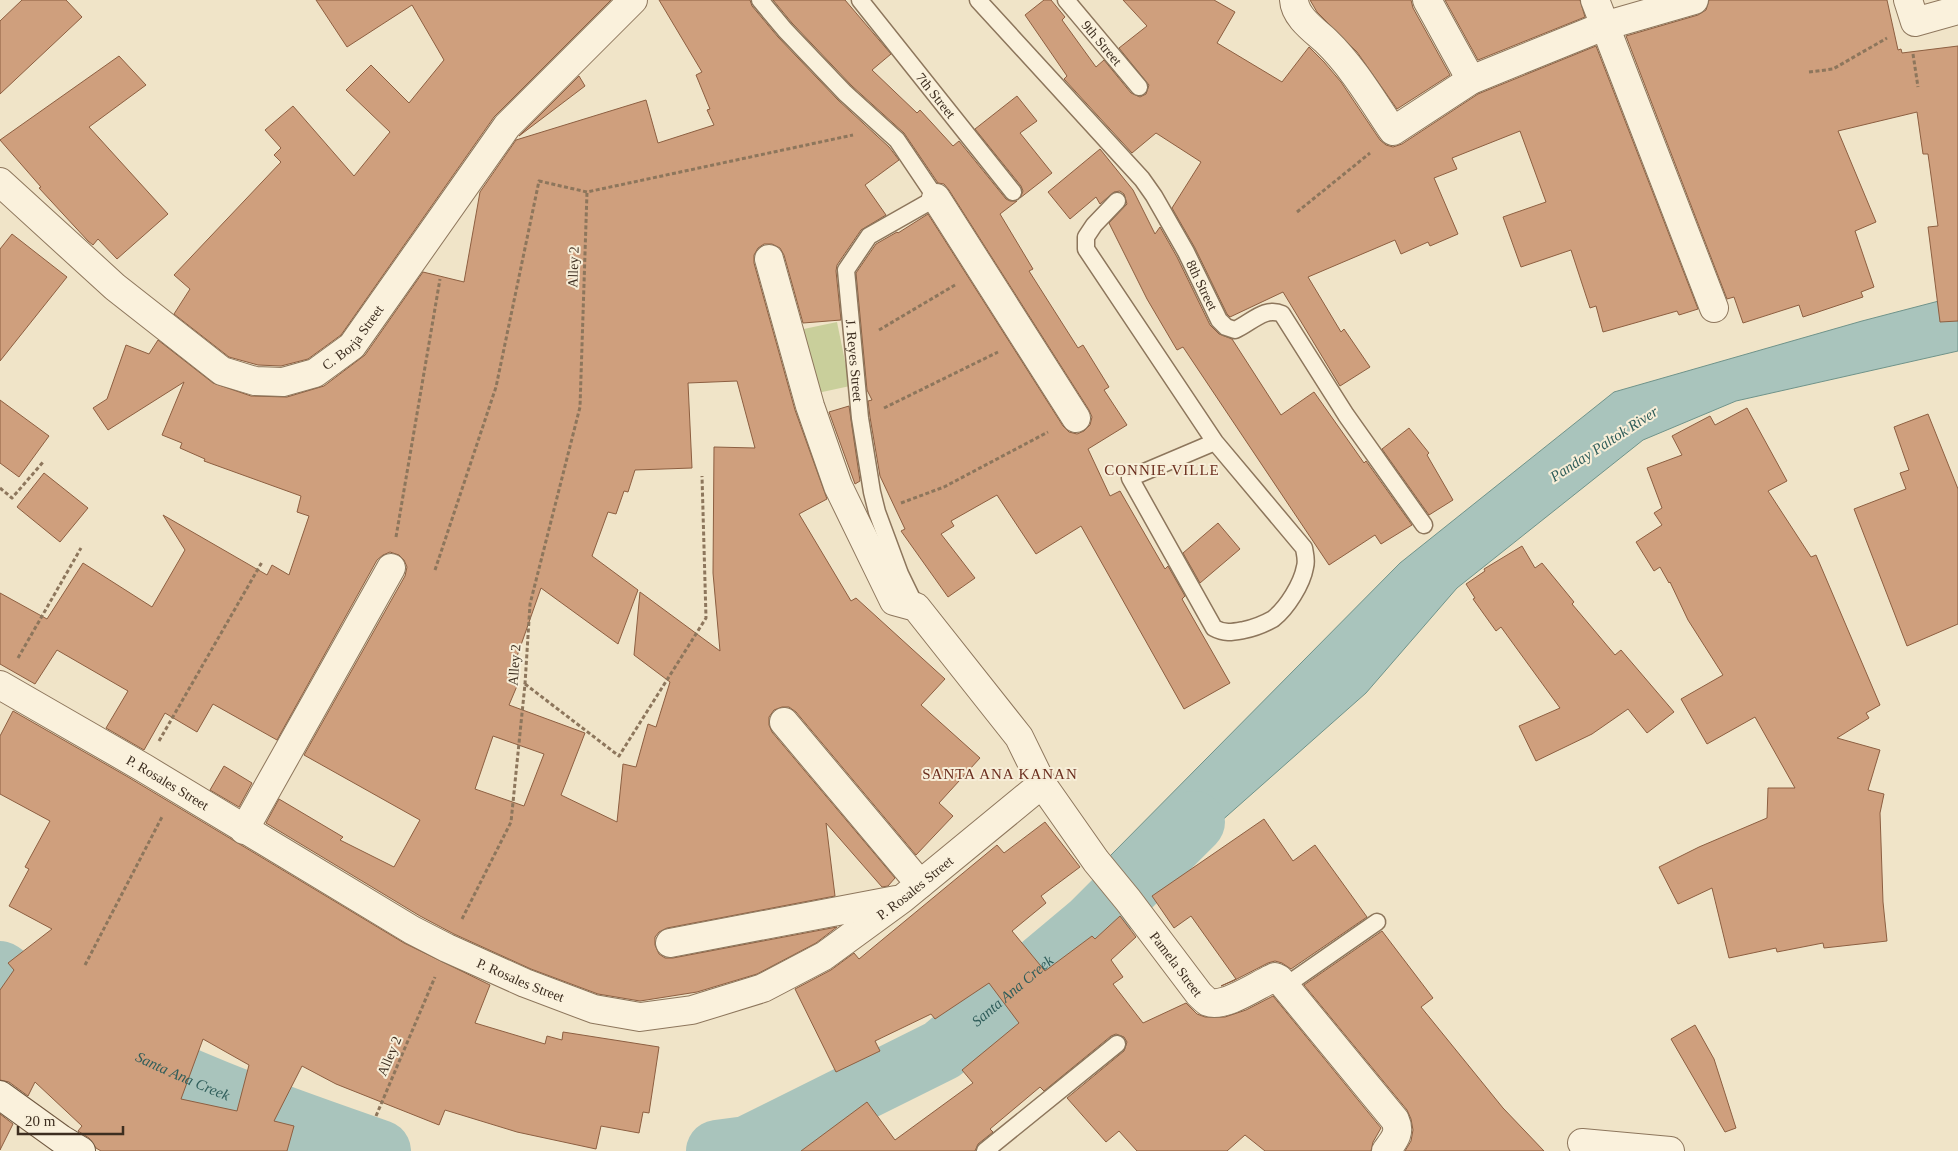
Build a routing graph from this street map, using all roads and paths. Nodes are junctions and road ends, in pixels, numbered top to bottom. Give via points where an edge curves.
1 (633, 0) edge
2 (760, 0) edge
3 (860, 0) edge
4 (978, 0) edge
5 (1066, 0) edge
6 (1294, 0) edge
7 (1427, 0) edge
8 (1595, 0) edge
9 (1694, 0) edge
10 (1958, 10) edge
11 (1912, 11) edge
12 (1604, 26) junction
13 (1809, 72) dead end
14 (1471, 80) junction
15 (1918, 87) dead end
16 (1139, 88) dead end
17 (884, 128) junction
18 (1393, 131) junction
19 (0, 182) edge
20 (587, 192) junction
21 (1013, 192) dead end
22 (936, 198) junction
23 (1118, 201) dead end
24 (1297, 212) dead end
25 (768, 259) dead end
26 (441, 269) dead end
27 (981, 270) junction
28 (1714, 308) dead end
29 (1025, 339) junction
30 (852, 346) junction
31 (860, 418) junction
32 (1076, 418) joint
33 (1215, 442) junction
34 (44, 461) dead end
35 (702, 476) dead end
36 (0, 488) edge
37 (877, 512) junction
38 (1424, 525) dead end
39 (396, 540) dead end
40 (81, 548) dead end
41 (262, 562) dead end
42 (390, 568) dead end
43 (435, 570) dead end
44 (916, 607) junction
45 (524, 684) junction
46 (1, 686) edge
47 (784, 722) dead end
48 (144, 768) junction
49 (1042, 784) junction
50 (178, 788) junction
51 (244, 830) junction
52 (911, 891) junction
53 (1377, 922) dead end
54 (670, 943) dead end
55 (447, 948) junction
56 (85, 965) dead end
57 (1285, 986) junction
58 (1117, 1044) dead end
59 (0, 1094) edge
60 (376, 1116) dead end
61 (1582, 1143) dead end
62 (66, 1147) edge
63 (985, 1151) edge
64 (1386, 1151) edge
65 (1670, 1151) edge

1 - 19 street, C. Borja Street via 507,126 352,346 315,372 283,382 255,381 222,371 115,287
2 - 17 lane via 845,94
3 - 21 lane, 7th Street
4 - 38 lane, 8th Street via 1142,179 1186,252 1219,320 1235,330 1266,312 1274,310 1282,314 1346,415
5 - 16 lane, 9th Street
6 - 18 street via 1298,15 1333,48
7 - 14 street
8 - 12 street
9 - 12 street
10 - 11 street
11 - 13 path via 1833,69
11 - 15 path via 1912,60
12 - 14 street
12 - 28 street
14 - 18 street
17 - 20 path
17 - 22 lane via 897,140
18 - 24 path
20 - 43 path via 539,181 496,387
20 - 45 path, Alley 2 via 580,407 530,604
22 - 27 street
22 - 30 lane, J. Reyes Street via 870,236 846,270
23 - 33 lane via 1094,225 1086,237 1086,249
25 - 44 street via 810,406 838,486 894,601
26 - 39 path
27 - 29 street
27 - 30 path
29 - 31 path
29 - 32 street
30 - 31 lane, J. Reyes Street
31 - 37 lane, J. Reyes Street
32 - 37 path via 944,487
33 - 33 lane via 1304,548 1306,559 1296,590 1273,618 1255,627 1232,632 1214,628 1130,478
34 - 36 path via 12,498
35 - 45 path via 706,618 619,756
37 - 44 lane, J. Reyes Street
40 - 46 path
41 - 48 path
42 - 51 street
44 - 49 street, J. Reyes Street via 1019,737
45 - 55 path, Alley 2 via 511,822
46 - 48 street, P. Rosales Street
47 - 52 street
48 - 50 street, P. Rosales Street
49 - 52 street, P. Rosales Street
49 - 57 street, Pamela Street via 1096,861 1208,1002 1225,1002 1275,977
50 - 51 street, P. Rosales Street
50 - 56 path
51 - 55 street, P. Rosales Street
52 - 54 street
52 - 55 street, P. Rosales Street via 824,956 763,988 692,1010 640,1017 594,1009
53 - 57 lane
55 - 60 path, Alley 2
57 - 64 street via 1395,1120 1398,1134
58 - 63 lane
59 - 62 street
61 - 65 street

